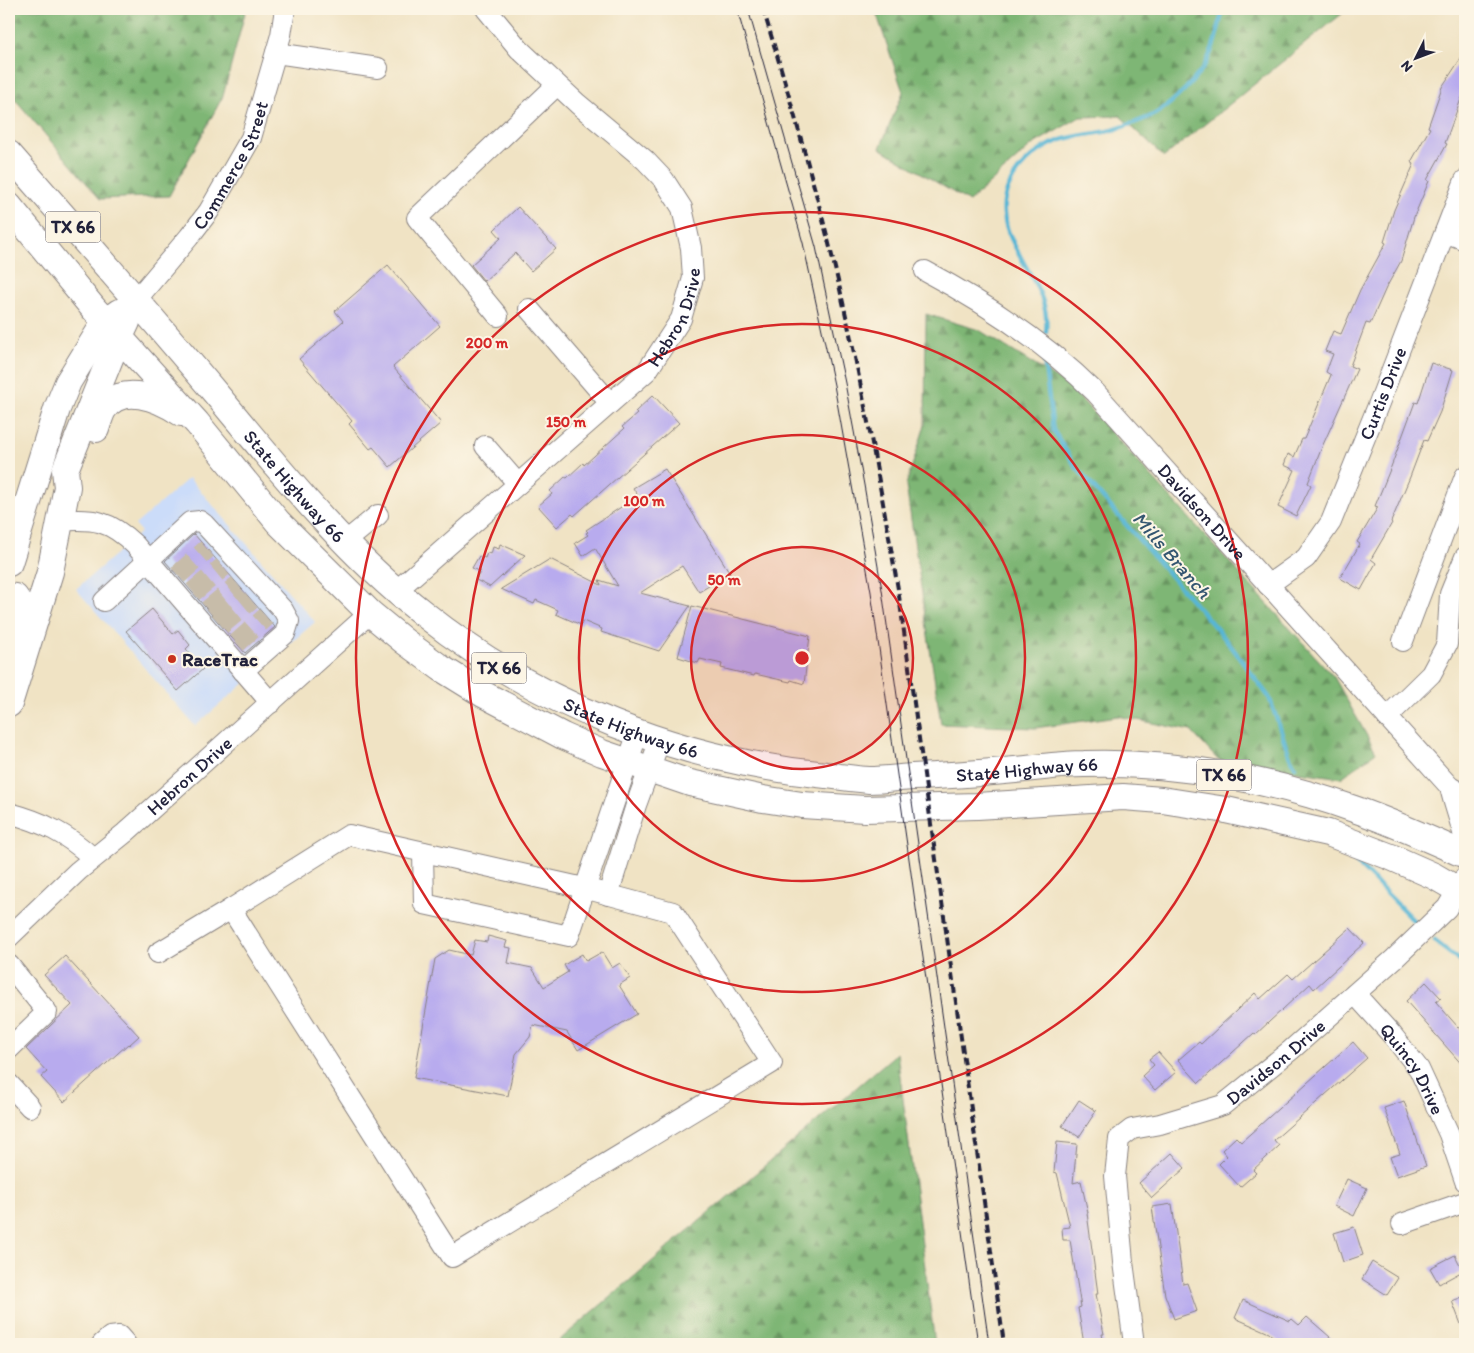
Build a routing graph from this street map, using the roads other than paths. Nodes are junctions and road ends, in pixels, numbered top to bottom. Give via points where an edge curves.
1 (285, 9) edge
2 (486, 9) edge
3 (276, 53) junction
4 (378, 68) dead end
5 (558, 85) junction
6 (9, 154) edge
7 (1465, 180) edge
8 (9, 206) edge
9 (1445, 232) junction
10 (1465, 240) edge
11 (925, 271) dead end
12 (136, 300) junction
13 (529, 309) dead end
14 (498, 316) dead end
15 (113, 329) junction
16 (610, 403) junction
17 (197, 423) junction
18 (485, 446) dead end
19 (1465, 476) edge
20 (518, 484) junction
21 (67, 487) junction
22 (378, 515) dead end
23 (59, 521) junction
24 (278, 522) junction
25 (345, 542) junction
26 (1465, 557) edge
27 (148, 560) junction
28 (9, 563) edge
29 (1268, 585) junction
30 (396, 591) junction
31 (9, 596) edge
32 (104, 601) dead end
33 (370, 613) junction
34 (1403, 641) dead end
35 (488, 661) junction
36 (243, 671) junction
37 (12, 695) edge
38 (270, 703) junction
39 (1387, 717) junction
40 (649, 736) junction
41 (639, 766) junction
42 (1457, 791) edge
43 (9, 813) edge
44 (1465, 840) edge
45 (423, 852) junction
46 (1465, 855) edge
47 (93, 858) junction
48 (1463, 887) edge
49 (584, 888) junction
50 (608, 895) junction
51 (230, 909) junction
52 (9, 938) edge
53 (158, 953) dead end
54 (9, 965) edge
55 (1355, 994) junction
56 (9, 1049) edge
57 (9, 1084) edge
58 (30, 1107) dead end
59 (1465, 1181) edge
60 (1465, 1202) edge
61 (1402, 1224) dead end
62 (102, 1344) edge
63 (126, 1344) edge
64 (1134, 1344) edge

1 - 3 street, Commerce Street
2 - 5 street, Hebron Drive via 519,49
3 - 4 street
3 - 12 street, Commerce Street via 251,138 189,238
5 - 14 street via 417,218
5 - 16 street, Hebron Drive via 664,180 682,208 691,248 693,278 681,319 647,371
6 - 12 main road, State Highway 66 / TX 66
7 - 9 street, Curtis Drive
8 - 15 main road, State Highway 66 / TX 66
9 - 10 street
9 - 29 street, Curtis Drive via 1331,522 1306,558
11 - 29 street, Davidson Drive via 1007,320 1076,373
12 - 15 main road
12 - 25 main road, State Highway 66 / TX 66 via 256,443
13 - 16 street
15 - 17 main road, State Highway 66 / TX 66
15 - 21 main road via 111,356 65,470
15 - 28 main road via 68,382
16 - 20 street, Hebron Drive
17 - 21 main road via 172,406 150,397 128,394 112,401 103,411 78,473
17 - 24 main road, State Highway 66 / TX 66
18 - 20 street
19 - 34 street
20 - 30 street, Hebron Drive
21 - 23 main road
22 - 25 street
23 - 27 street via 83,519 109,525 121,531
23 - 37 main road via 50,572
24 - 30 main road via 313,540 370,591 384,597
24 - 33 main road, State Highway 66 / TX 66
25 - 30 main road, State Highway 66 / TX 66
26 - 39 street via 1450,594 1447,644 1431,674
27 - 32 street
27 - 36 street via 173,579 188,596 232,648
27 - 36 street via 190,522 200,521 213,545 273,612 289,621 285,634
29 - 39 street, Davidson Drive
30 - 35 main road, State Highway 66 / TX 66
31 - 37 main road via 15,597 22,607 13,654
33 - 35 main road via 391,615 451,649
33 - 38 street, Hebron Drive
33 - 41 main road, State Highway 66 / TX 66 via 441,668 483,694 563,736
35 - 40 main road, State Highway 66 / TX 66 via 595,716
36 - 38 street
38 - 47 street, Hebron Drive
39 - 42 street, Davidson Drive
40 - 41 street
40 - 46 main road, State Highway 66 / TX 66 via 697,752 769,768 870,780 1083,764 1165,767 1235,776 1313,795 1357,810
41 - 48 main road, State Highway 66 / TX 66 via 690,783 763,799 837,808 977,806 1123,797 1162,800 1226,810 1328,834
41 - 49 street
41 - 50 street via 636,805
42 - 44 street, Davidson Drive via 1453,802
43 - 47 street via 51,827
45 - 49 street
45 - 49 street via 424,904 569,936
45 - 51 street via 349,835
47 - 52 street, Hebron Drive
48 - 55 street, Davidson Drive via 1441,915
49 - 50 street
50 - 51 street via 673,912 772,1063 452,1257
51 - 53 street
54 - 56 street via 47,1012
55 - 59 street, Quincy Drive via 1419,1070 1450,1134
55 - 64 street, Davidson Drive via 1222,1105 1132,1129 1119,1138 1115,1176
57 - 58 street
60 - 61 street
62 - 63 street via 110,1337 119,1336

